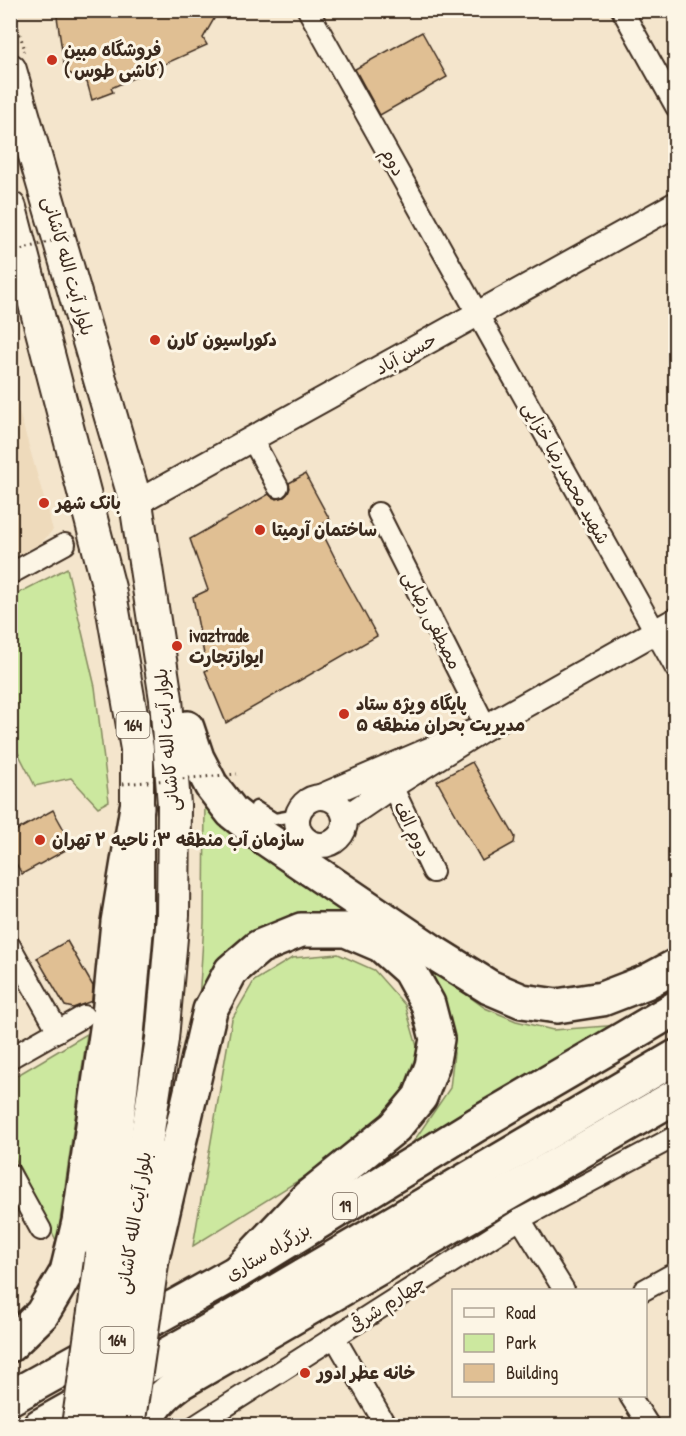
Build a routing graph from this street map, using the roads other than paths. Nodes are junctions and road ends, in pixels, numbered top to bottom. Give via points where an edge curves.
1 (308, 10) edge
2 (622, 10) edge
3 (18, 60) edge
4 (675, 107) edge
5 (675, 204) edge
6 (12, 215) edge
7 (478, 314) junction
8 (252, 439) junction
9 (278, 487) dead end
10 (136, 503) junction
11 (378, 513) dead end
12 (65, 544) dead end
13 (10, 574) edge
14 (665, 626) edge
15 (675, 669) edge
16 (166, 699) junction
17 (486, 727) junction
18 (187, 728) junction
19 (392, 786) junction
20 (130, 796) junction
21 (320, 797) junction
22 (256, 807) dead end
23 (298, 815) junction
24 (345, 818) junction
25 (433, 872) dead end
26 (10, 946) edge
27 (675, 966) edge
28 (675, 1008) edge
29 (84, 1016) dead end
30 (58, 1030) junction
31 (10, 1058) edge
32 (675, 1058) edge
33 (675, 1096) edge
34 (675, 1136) edge
35 (10, 1174) edge
36 (520, 1219) junction
37 (41, 1230) dead end
38 (128, 1253) junction
39 (237, 1272) junction
40 (671, 1275) dead end
41 (563, 1289) edge
42 (646, 1289) edge
43 (335, 1338) junction
44 (10, 1346) edge
45 (631, 1397) edge
46 (10, 1398) edge
47 (40, 1425) edge
48 (78, 1425) edge
49 (105, 1425) edge
50 (128, 1425) edge
51 (146, 1425) edge
52 (195, 1425) edge
53 (386, 1425) edge
54 (649, 1425) edge

1 - 7 street, دوم
2 - 4 street
3 - 10 main road, بلوار آیت الله کاشانی / 164
5 - 7 street, حسن آباد
6 - 20 main road, بلوار آیت الله کاشانی / 164 via 109,588 137,749
7 - 8 street, حسن آباد
7 - 14 street, شهید محمدرضا خزایی
8 - 9 street
8 - 10 street, حسن آباد
10 - 16 main road, بلوار آیت الله کاشانی / 164
11 - 17 street, مصطفی رضایی
12 - 13 street
14 - 15 street
14 - 17 street
16 - 18 main road
16 - 38 main road, بلوار آیت الله کاشانی / 164 via 174,805 173,915 162,1039
17 - 19 street
17 - 21 street
18 - 27 highway via 211,785 232,812 489,987 522,1001 557,1006 602,999
18 - 38 main road via 192,800 183,1040
19 - 24 street
19 - 25 street, دوم الف
20 - 38 main road, بلوار آیت الله کاشانی / 164 via 137,927 128,1029
20 - 44 highway via 109,1015 80,1222 67,1272 42,1314
21 - 23 street via 306,802
21 - 24 street via 340,805
22 - 23 lane via 275,819
23 - 24 street via 302,837 323,846 338,840
26 - 30 street
28 - 39 highway, بزرگراه ستاری / 19
29 - 30 street
30 - 31 street
32 - 47 highway, بزرگراه ستاری / 19
33 - 51 highway via 181,1382 162,1397
34 - 36 street, چهارم شرقی
35 - 37 street
36 - 41 street
36 - 43 street, چهارم شرقی
38 - 39 highway via 210,1010 231,971 259,947 301,930 346,930 381,945 409,970 428,1004 435,1030 432,1066 420,1097 395,1127 308,1197
38 - 48 main road, بلوار آیت الله کاشانی / 164, bridge
38 - 49 main road, بلوار آیت الله کاشانی / 164, bridge
38 - 50 main road, bridge
39 - 46 highway, بزرگراه ستاری / 19
40 - 42 street
43 - 52 street, چهارم شرقی
43 - 53 street
45 - 54 street

